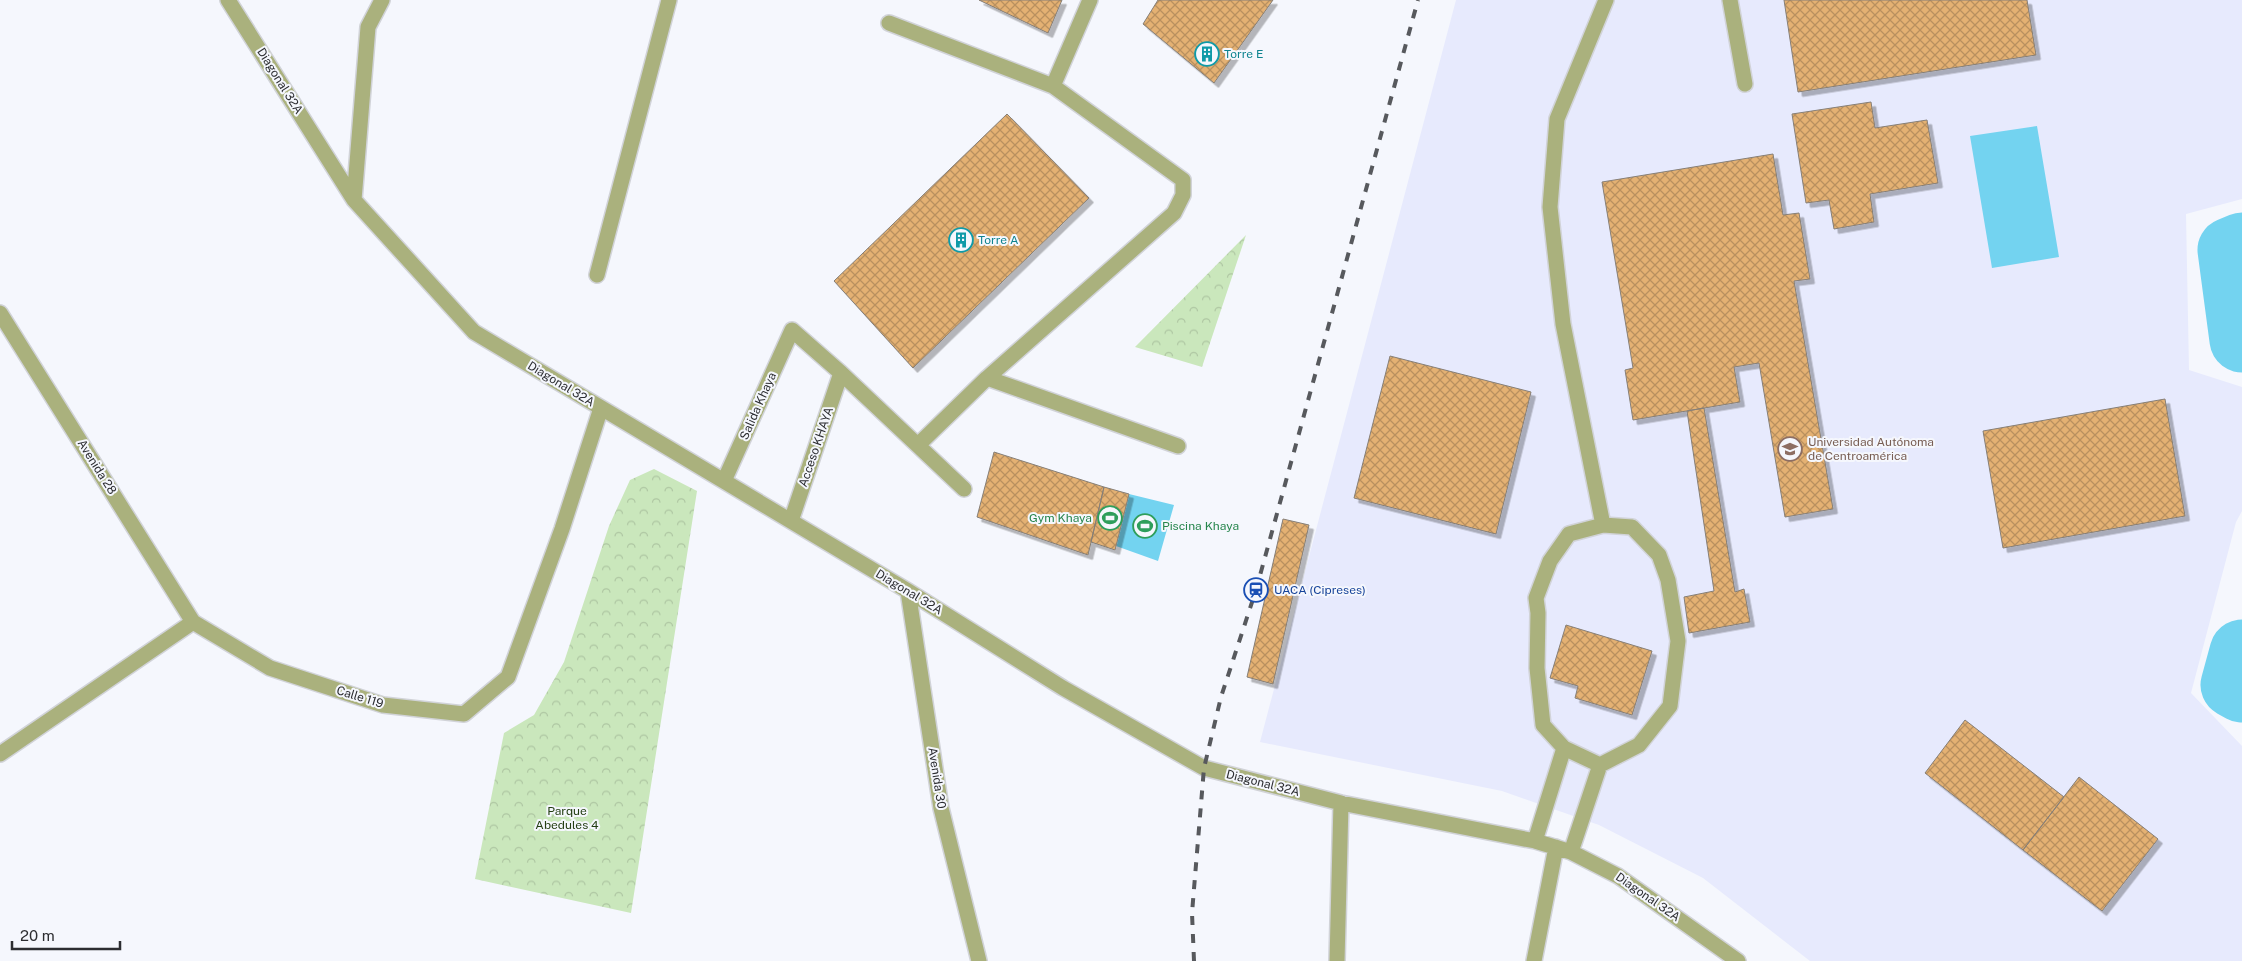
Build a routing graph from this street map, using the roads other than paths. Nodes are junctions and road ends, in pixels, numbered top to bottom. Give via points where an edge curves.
1 (228, 0) edge
2 (382, 0) edge
3 (669, 0) edge
4 (1090, 0) edge
5 (1606, 0) edge
6 (1730, 0) edge
7 (889, 23) dead end
8 (1745, 84) dead end
9 (1053, 86) junction
10 (354, 200) junction
11 (597, 275) dead end
12 (0, 313) edge
13 (841, 373) junction
14 (988, 378) junction
15 (601, 408) junction
16 (918, 445) junction
17 (1178, 446) dead end
18 (724, 481) junction
19 (964, 489) dead end
20 (791, 521) junction
21 (1603, 525) junction
22 (908, 592) junction
23 (193, 622) junction
24 (1564, 748) junction
25 (0, 754) edge
26 (1600, 765) junction
27 (1341, 803) junction
28 (1535, 841) junction
29 (1556, 846) junction
30 (1571, 852) junction
31 (979, 961) edge
32 (1337, 961) edge
33 (1534, 961) edge
34 (1738, 961) edge

1 - 10 street, Diagonal 32A
2 - 10 street via 368,27
3 - 11 street
4 - 9 street
5 - 21 street via 1557,119 1550,207 1563,324
6 - 8 street
7 - 9 street
9 - 14 street via 1184,180 1183,195 1174,214
10 - 15 street, Diagonal 32A via 474,332
12 - 23 street, Avenida 28
13 - 16 street
13 - 18 street, Salida Khaya via 792,330
13 - 20 street, Acceso KHAYA
14 - 16 street
14 - 17 street
15 - 18 street, Diagonal 32A
15 - 23 street, Calle 119 via 562,529 508,677 464,714 383,705 270,668
16 - 19 street
18 - 20 street, Diagonal 32A
20 - 22 street, Diagonal 32A
21 - 24 street via 1569,534 1550,561 1536,598 1537,668 1543,725
21 - 26 street via 1632,527 1659,555 1668,580 1678,642 1670,706 1639,745
22 - 27 street, Diagonal 32A via 1063,688 1204,768
22 - 31 street, Avenida 30 via 941,808
23 - 25 street
24 - 26 street
24 - 28 street
26 - 30 street
27 - 28 street, Diagonal 32A
27 - 32 street
28 - 29 street, Diagonal 32A
29 - 30 street, Diagonal 32A
29 - 33 street
30 - 34 street, Diagonal 32A via 1618,876

